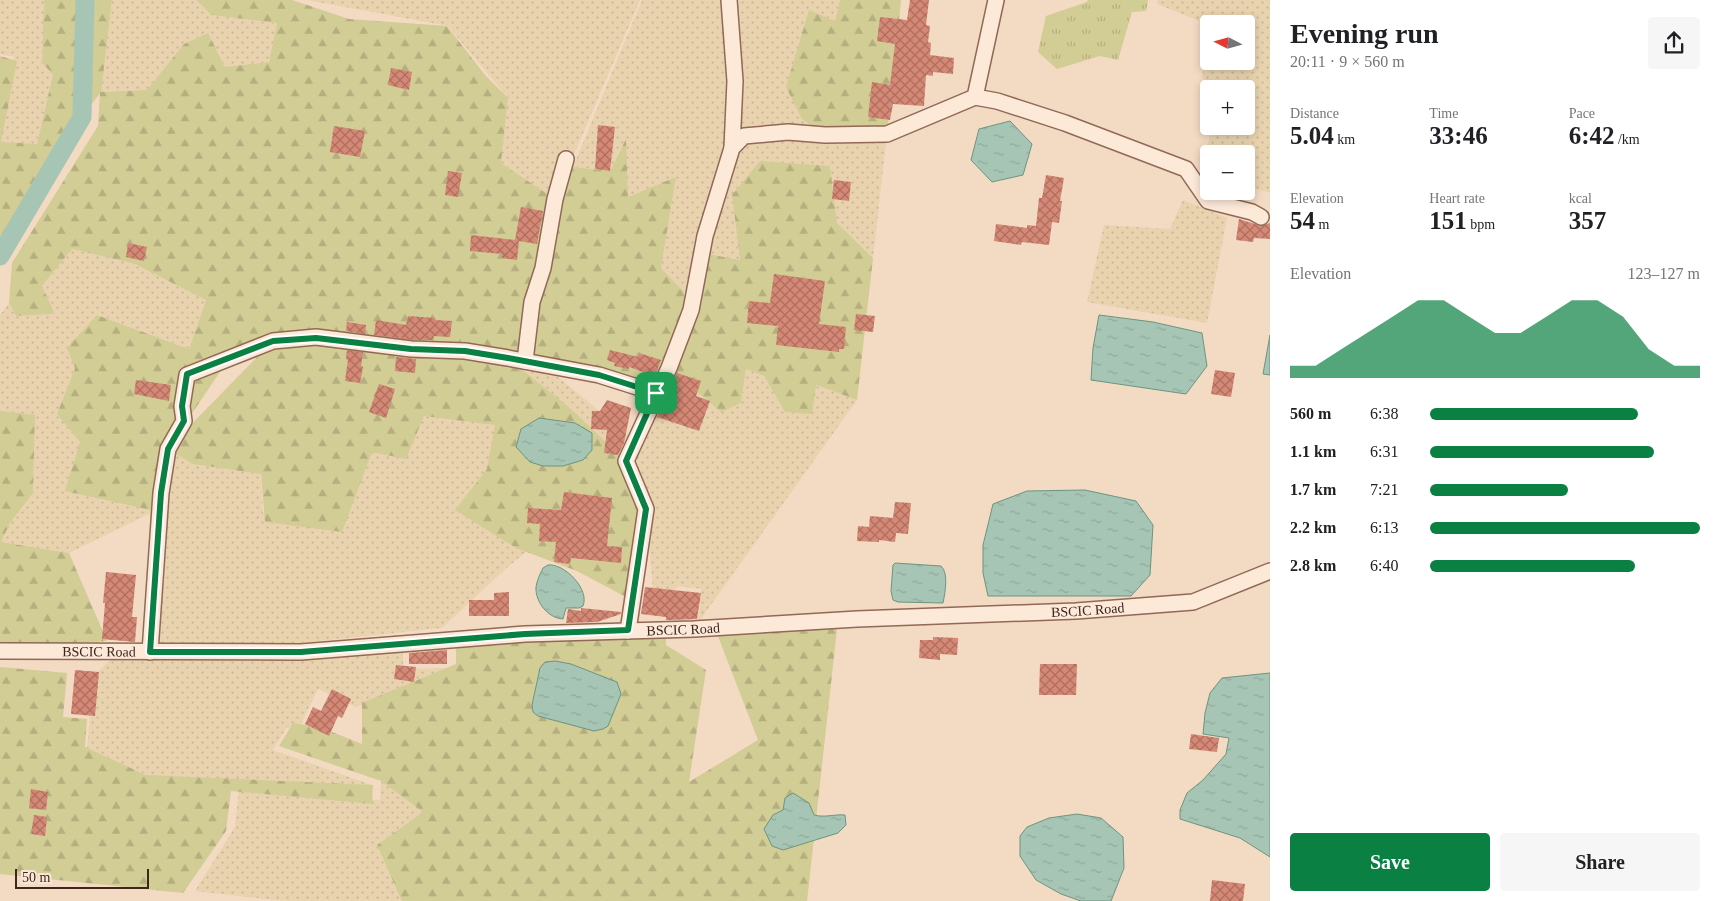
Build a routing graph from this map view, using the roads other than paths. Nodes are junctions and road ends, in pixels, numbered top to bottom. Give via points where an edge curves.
1 (729, 0) edge
2 (996, 0) edge
3 (975, 97) junction
4 (732, 148) junction
5 (566, 159) dead end
6 (1261, 217) dead end
7 (525, 361) junction
8 (656, 393) junction
9 (1270, 571) edge
10 (628, 630) junction
11 (0, 651) edge
12 (150, 652) junction

1 - 4 street via 735,80
2 - 3 street
3 - 4 street via 888,134 788,132 744,136
3 - 6 street via 1065,123 1186,170 1208,200
4 - 8 street via 705,236 691,310
5 - 7 street via 543,268 532,302
7 - 8 street via 599,375
7 - 12 street via 465,351 411,349 316,338 273,341 187,374 182,406 184,421 168,449 161,493
8 - 10 street via 626,461 646,509
9 - 10 street, BSCIC Road via 1192,602 1076,611
10 - 12 street, BSCIC Road via 525,634 301,652
11 - 12 street, BSCIC Road

